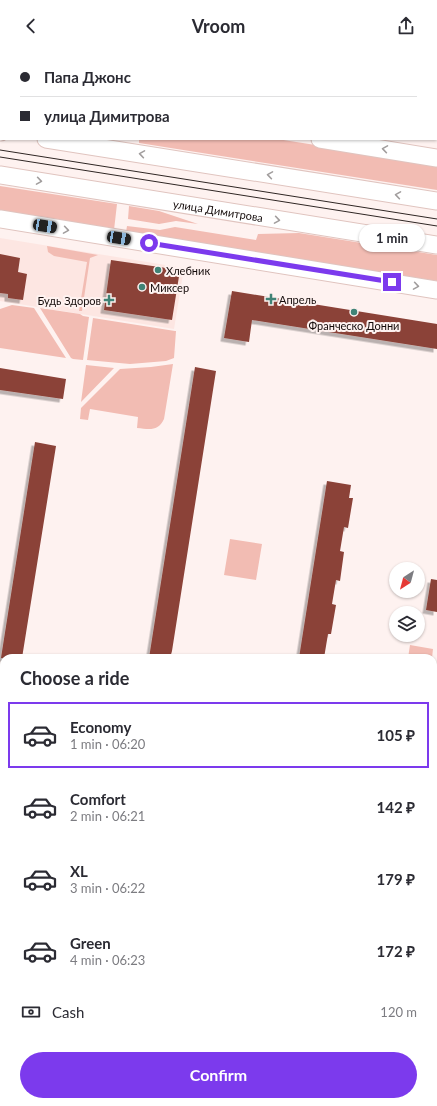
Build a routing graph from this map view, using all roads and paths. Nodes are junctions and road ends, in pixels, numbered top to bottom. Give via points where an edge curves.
1 (52, 140) edge
2 (326, 140) edge
3 (437, 158) edge
4 (0, 175) edge
5 (437, 201) edge
6 (0, 219) edge
7 (437, 245) edge
8 (437, 290) edge

5 -> 1 street
3 -> 2 street
4 -> 7 street, улица Димитрова
6 -> 8 street

